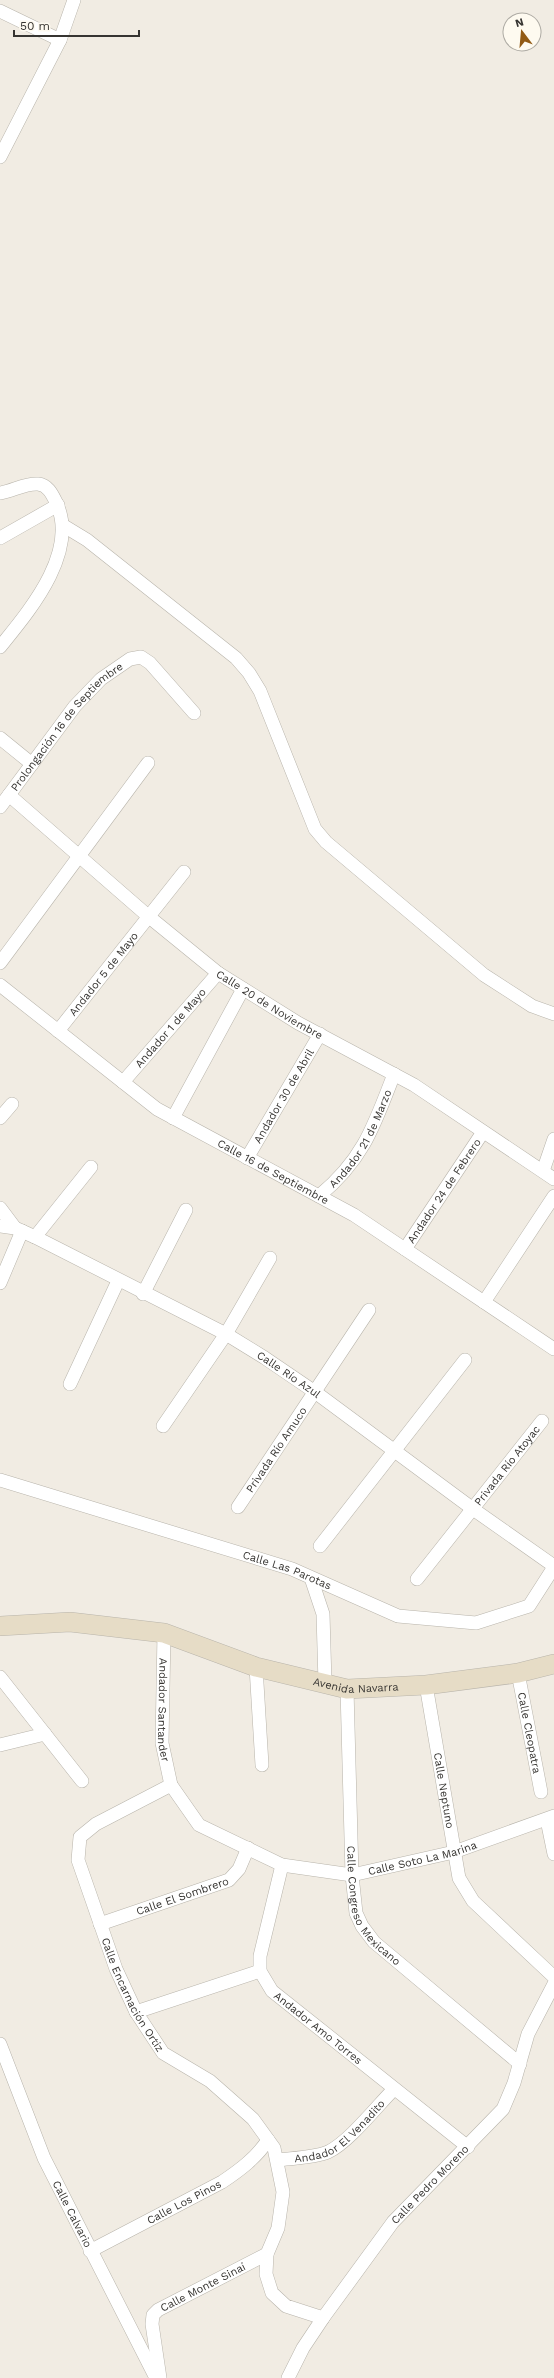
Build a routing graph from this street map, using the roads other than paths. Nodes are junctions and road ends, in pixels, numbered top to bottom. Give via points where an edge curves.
1 (74, 0) edge
2 (0, 10) edge
3 (60, 40) junction
4 (0, 156) edge
5 (0, 493) edge
6 (58, 505) junction
7 (64, 526) junction
8 (0, 538) edge
9 (0, 647) edge
10 (194, 713) dead end
11 (0, 738) edge
12 (148, 763) dead end
13 (32, 764) junction
14 (9, 795) junction
15 (0, 807) edge
16 (79, 856) junction
17 (184, 872) dead end
18 (148, 916) junction
19 (0, 963) edge
20 (218, 974) junction
21 (0, 985) edge
22 (243, 989) junction
23 (554, 1014) edge
24 (58, 1031) junction
25 (320, 1034) junction
26 (394, 1074) junction
27 (123, 1082) junction
28 (12, 1104) dead end
29 (0, 1118) edge
30 (173, 1118) junction
31 (483, 1132) junction
32 (554, 1139) edge
33 (247, 1158) junction
34 (91, 1167) dead end
35 (542, 1171) junction
36 (554, 1179) edge
37 (319, 1196) junction
38 (554, 1196) edge
39 (0, 1208) edge
40 (186, 1210) dead end
41 (0, 1226) edge
42 (19, 1230) junction
43 (34, 1237) junction
44 (405, 1249) junction
45 (270, 1258) dead end
46 (118, 1281) junction
47 (0, 1283) edge
48 (143, 1294) junction
49 (484, 1302) junction
50 (369, 1310) dead end
51 (226, 1334) junction
52 (554, 1348) edge
53 (465, 1360) dead end
54 (70, 1384) dead end
55 (315, 1392) junction
56 (542, 1421) dead end
57 (163, 1426) dead end
58 (395, 1451) junction
59 (0, 1480) edge
60 (238, 1507) dead end
61 (473, 1509) junction
62 (320, 1546) dead end
63 (554, 1566) edge
64 (311, 1578) junction
65 (417, 1579) dead end
66 (0, 1626) edge
67 (164, 1633) junction
68 (554, 1664) edge
69 (256, 1667) junction
70 (518, 1673) junction
71 (0, 1677) edge
72 (325, 1683) junction
73 (426, 1685) junction
74 (346, 1689) junction
75 (45, 1734) junction
76 (0, 1745) edge
77 (262, 1765) dead end
78 (82, 1781) dead end
79 (171, 1785) junction
80 (541, 1792) dead end
81 (550, 1818) edge
82 (248, 1848) junction
83 (454, 1852) junction
84 (554, 1854) edge
85 (282, 1865) junction
86 (352, 1875) junction
87 (100, 1924) junction
88 (260, 1972) junction
89 (554, 1977) edge
90 (554, 1984) edge
91 (136, 2012) junction
92 (0, 2044) edge
93 (520, 2064) junction
94 (394, 2089) junction
95 (268, 2140) junction
96 (468, 2147) junction
97 (277, 2160) junction
98 (90, 2251) junction
99 (267, 2254) junction
100 (323, 2318) junction
101 (156, 2378) edge
102 (160, 2378) edge
103 (288, 2378) edge

1 - 3 street
2 - 3 street
3 - 4 street
5 - 6 street via 40,484 50,489
6 - 7 street
6 - 8 street
7 - 9 street via 57,562 33,608
7 - 23 street via 87,540 211,638 236,658 249,673 260,691 315,829 326,842 484,975 532,1006
10 - 13 street, Prolongación 16 de Septiembre via 150,663 141,657 130,658 101,679 75,706
11 - 13 street
12 - 16 street
13 - 14 street, Prolongación 16 de Septiembre
14 - 15 street, Prolongación 16 de Septiembre
14 - 16 street, Calle 20 de Noviembre
16 - 18 street, Calle 20 de Noviembre
16 - 19 street
17 - 18 street, Andador 5 de Mayo
18 - 20 street, Calle 20 de Noviembre
18 - 24 street, Andador 5 de Mayo
20 - 22 street, Calle 20 de Noviembre
20 - 27 street, Andador 1 de Mayo
21 - 24 street, Calle 16 de Septiembre
22 - 25 street, Calle 20 de Noviembre
22 - 30 street
24 - 27 street, Calle 16 de Septiembre
25 - 26 street, Calle 20 de Noviembre
25 - 33 street, Andador 30 de Abril
26 - 31 street, Calle 20 de Noviembre
26 - 37 street, Andador 21 de Marzo via 372,1130 352,1163 340,1179
27 - 30 street, Calle 16 de Septiembre via 157,1109
28 - 29 street
30 - 33 street, Calle 16 de Septiembre
31 - 35 street, Calle 20 de Noviembre
31 - 44 street, Andador 24 de Febrero
32 - 35 street
33 - 37 street, Calle 16 de Septiembre
34 - 43 street
35 - 36 street, Calle 20 de Noviembre
37 - 44 street, Calle 16 de Septiembre via 354,1215
38 - 49 street
39 - 42 street
40 - 48 street
41 - 42 street, Calle Río Azul
42 - 43 street, Calle Río Azul
42 - 47 street
43 - 46 street, Calle Río Azul
44 - 49 street, Calle 16 de Septiembre
45 - 51 street
46 - 48 street, Calle Río Azul
46 - 54 street
48 - 51 street, Calle Río Azul
49 - 52 street, Calle 16 de Septiembre
50 - 55 street, Privada Río Amuco
51 - 55 street, Calle Río Azul
51 - 57 street
53 - 58 street
55 - 58 street, Calle Río Azul
55 - 60 street, Privada Río Amuco
56 - 61 street, Privada Río Atoyac
58 - 61 street, Calle Río Azul
58 - 62 street
59 - 64 street, Calle Las Parotas via 292,1569
61 - 63 street, Calle Río Azul
61 - 65 street, Privada Río Atoyac
63 - 64 street, Calle Las Parotas via 529,1606 476,1623 398,1616
64 - 72 street via 323,1614
66 - 67 street, Avenida Navarra via 70,1622
67 - 69 street, Avenida Navarra
67 - 79 street, Andador Santander via 162,1743
68 - 70 street, Avenida Navarra
69 - 72 street, Avenida Navarra
69 - 77 street
70 - 73 street, Avenida Navarra
70 - 80 street, Calle Cleopatra
71 - 75 street
72 - 74 street, Avenida Navarra
73 - 74 street, Avenida Navarra
73 - 83 street, Calle Neptuno
74 - 86 street, Calle Congreso Mexicano
75 - 76 street
75 - 78 street
79 - 82 street, Calle Soto La Marina via 199,1825
79 - 87 street, Calle Encarnación Ortiz via 96,1824 80,1838 78,1860
81 - 83 street, Calle Soto La Marina
81 - 84 street
82 - 85 street, Calle Soto La Marina
82 - 87 street, Calle El Sombrero via 239,1870 229,1880
83 - 86 street, Calle Soto La Marina
83 - 89 street, Calle Neptuno via 459,1878 473,1901
85 - 86 street, Calle Soto La Marina
85 - 88 street via 260,1956
86 - 93 street, Calle Congreso Mexicano via 356,1913 374,1942
87 - 91 street, Calle Encarnación Ortiz via 116,1969
88 - 91 street
88 - 94 street, Andador Amo Torres via 272,1992
90 - 93 street, Calle Pedro Moreno via 528,2034
91 - 95 street, Calle Encarnación Ortiz via 164,2054 210,2080 254,2119
92 - 98 street, Calle Calvario via 44,2158
93 - 96 street, Calle Pedro Moreno via 502,2110
94 - 96 street, Andador Amo Torres
94 - 97 street, Andador El Venadito via 339,2146 319,2154
95 - 97 street, Calle Encarnación Ortiz via 274,2148
95 - 98 street, Calle Los Pinos via 242,2169 222,2182
96 - 100 street, Calle Pedro Moreno via 393,2222
97 - 99 street, Calle Encarnación Ortiz via 284,2192 278,2228
98 - 101 street, Calle Calvario
99 - 100 street via 266,2274 272,2293 286,2306
99 - 102 street, Calle Monte Sinaí via 158,2310 153,2316 152,2324
100 - 103 street, Calle Pedro Moreno via 303,2348

